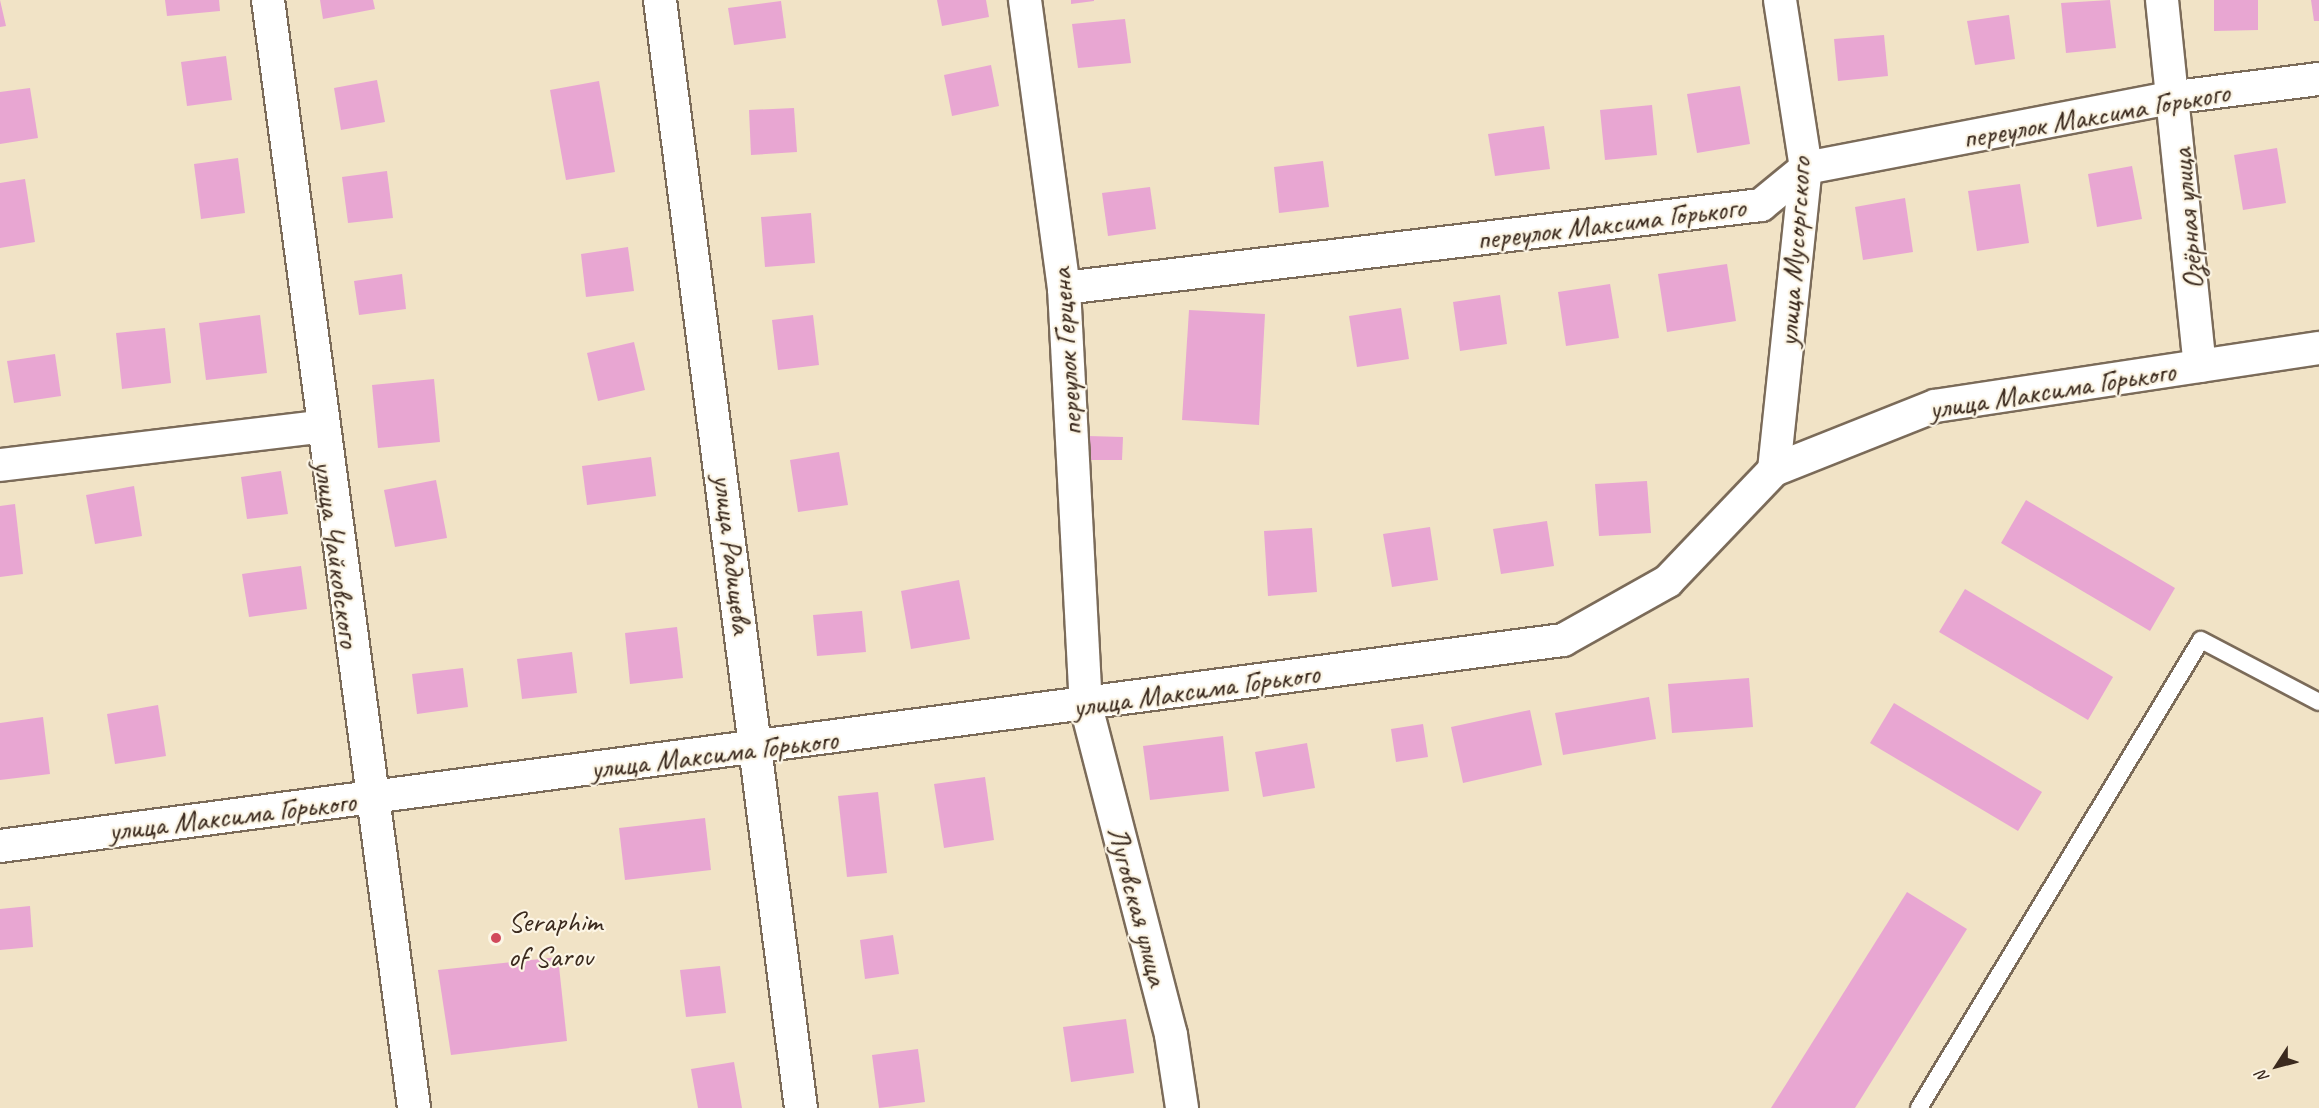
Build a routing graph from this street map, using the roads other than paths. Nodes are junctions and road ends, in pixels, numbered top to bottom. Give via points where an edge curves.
1 (268, 0) edge
2 (660, 0) edge
3 (1025, 0) edge
4 (1780, 0) edge
5 (2162, 0) edge
6 (2319, 79) edge
7 (2176, 97) junction
8 (1806, 168) junction
9 (1064, 288) junction
10 (2319, 348) edge
11 (2200, 366) junction
12 (320, 427) junction
13 (0, 465) edge
14 (1774, 470) junction
15 (2319, 702) edge
16 (1086, 706) junction
17 (758, 748) junction
18 (369, 798) junction
19 (0, 846) edge
20 (414, 1108) edge
21 (801, 1108) edge
22 (1182, 1108) edge
23 (1919, 1108) edge

1 - 12 street, улица Чайковского
2 - 17 street, улица Радищева
3 - 9 street, переулок Герцена
4 - 8 street, улица Мусоргского
5 - 7 street, Озёрная улица
6 - 7 street, переулок Максима Горького
7 - 8 street, переулок Максима Горького
7 - 11 street, Озёрная улица
8 - 9 street, переулок Максима Горького via 1761,205
8 - 14 street, улица Мусоргского
9 - 16 street, переулок Герцена
10 - 11 street, улица Максима Горького
11 - 14 street, улица Максима Горького via 1935,406
12 - 13 street
12 - 18 street, улица Чайковского
14 - 16 street, улица Максима Горького via 1668,581 1563,640
15 - 23 lane via 2201,640
16 - 17 street, улица Максима Горького
16 - 22 street, Луговская улица via 1172,1035
17 - 18 street, улица Максима Горького
17 - 21 street, улица Радищева
18 - 19 street, улица Максима Горького
18 - 20 street, улица Чайковского

